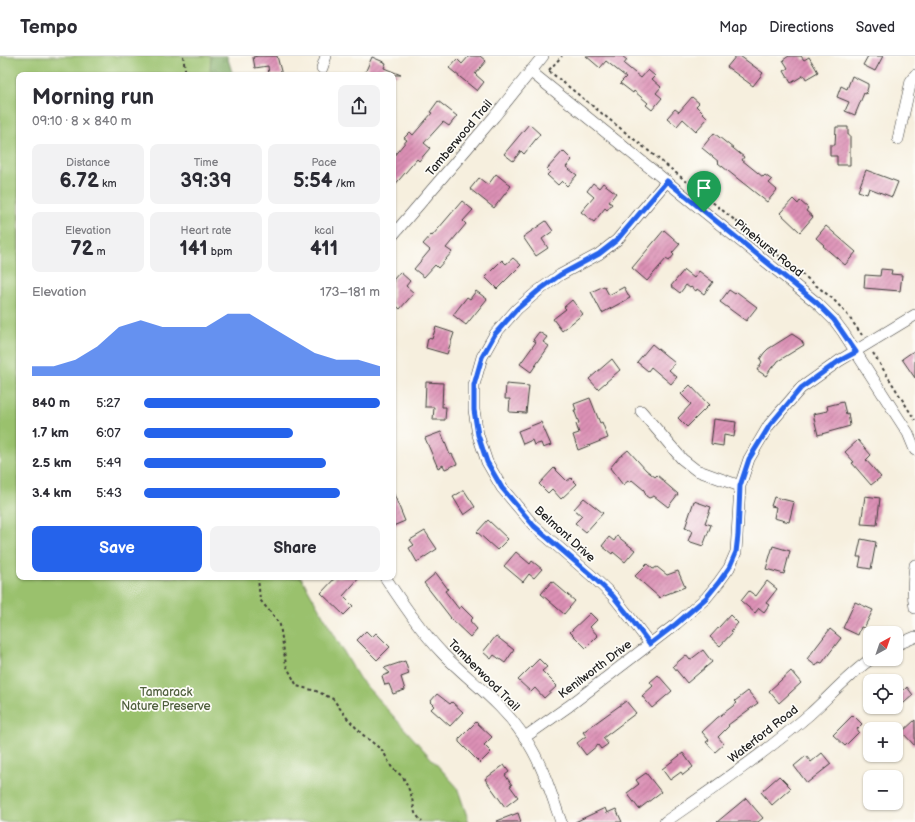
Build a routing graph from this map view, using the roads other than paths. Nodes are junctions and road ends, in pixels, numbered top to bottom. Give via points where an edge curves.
1 (326, 56) edge
2 (543, 56) edge
3 (322, 68) dead end
4 (530, 71) junction
5 (915, 75) edge
6 (898, 139) dead end
7 (667, 181) junction
8 (396, 231) edge
9 (915, 314) edge
10 (856, 352) junction
11 (641, 411) dead end
12 (915, 450) edge
13 (740, 486) junction
14 (915, 565) edge
15 (387, 580) edge
16 (915, 608) edge
17 (915, 637) edge
18 (903, 642) edge
19 (650, 644) junction
20 (863, 665) edge
21 (525, 737) junction
22 (561, 822) edge
23 (665, 822) edge

1 - 3 street
2 - 4 street, Tamberwood Trail
4 - 7 street, Pinehurst Road
4 - 8 street, Tamberwood Trail
5 - 6 street via 911,81
7 - 10 street, Pinehurst Road via 817,303 834,320
7 - 19 street, Belmont Drive via 617,240 599,254 560,275 517,309 495,334 482,357 474,385 478,435 487,462 502,488 534,526 613,596
9 - 10 street, Kenilworth Drive
10 - 12 street, Pinehurst Road via 908,433
10 - 13 street, Kenilworth Drive via 801,388 770,425 749,459
11 - 13 street via 682,458 696,470
13 - 19 street, Kenilworth Drive via 736,552 729,568 706,598
14 - 16 street
15 - 21 street, Tamberwood Trail via 425,634 505,711
17 - 18 street
19 - 21 street, Kenilworth Drive
20 - 23 street, Waterford Road via 810,714 764,751
21 - 22 street, Tamberwood Trail via 540,763

